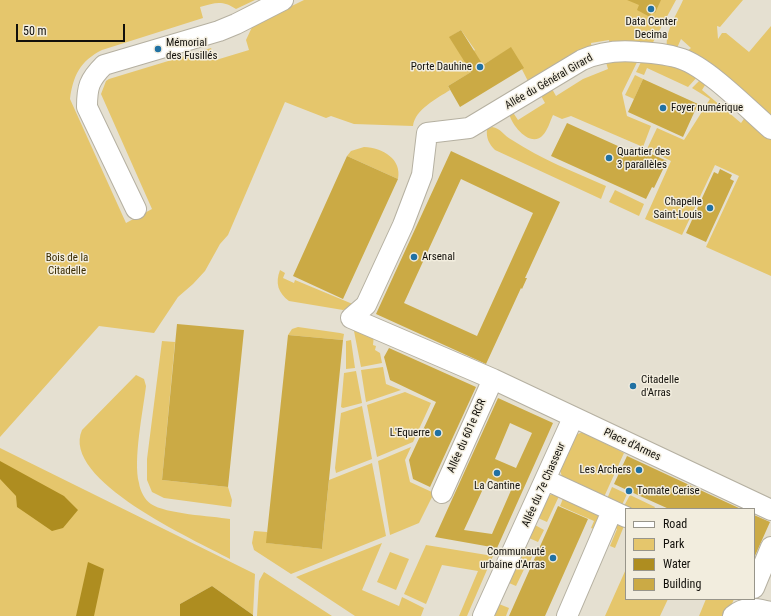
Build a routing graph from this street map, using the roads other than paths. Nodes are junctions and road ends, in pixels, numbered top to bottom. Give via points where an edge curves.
1 (282, 0) edge
2 (771, 129) edge
3 (427, 133) joint
4 (136, 209) dead end
5 (493, 379) junction
6 (571, 425) junction
7 (546, 480) junction
8 (442, 494) dead end
9 (771, 510) edge
10 (619, 514) edge
11 (771, 547) edge
12 (755, 581) edge
13 (743, 608) edge
14 (771, 612) edge
15 (483, 616) edge
16 (567, 616) edge

1 - 4 street via 219,31 104,65 92,77 87,91 87,107
2 - 3 street, Allée du Général Girard via 690,62 657,53 624,51 595,55 582,60 469,128
3 - 5 street, Place d'Armes via 422,175 403,225 366,305 351,318
5 - 6 street, Place d'Armes
5 - 8 street, Allée du 601e RCR
6 - 7 street, Allée du 7e Chasseur
6 - 9 street, Place d'Armes
7 - 10 street
7 - 15 street, Allée du 7e Chasseur
10 - 16 street
11 - 12 street
13 - 14 street

